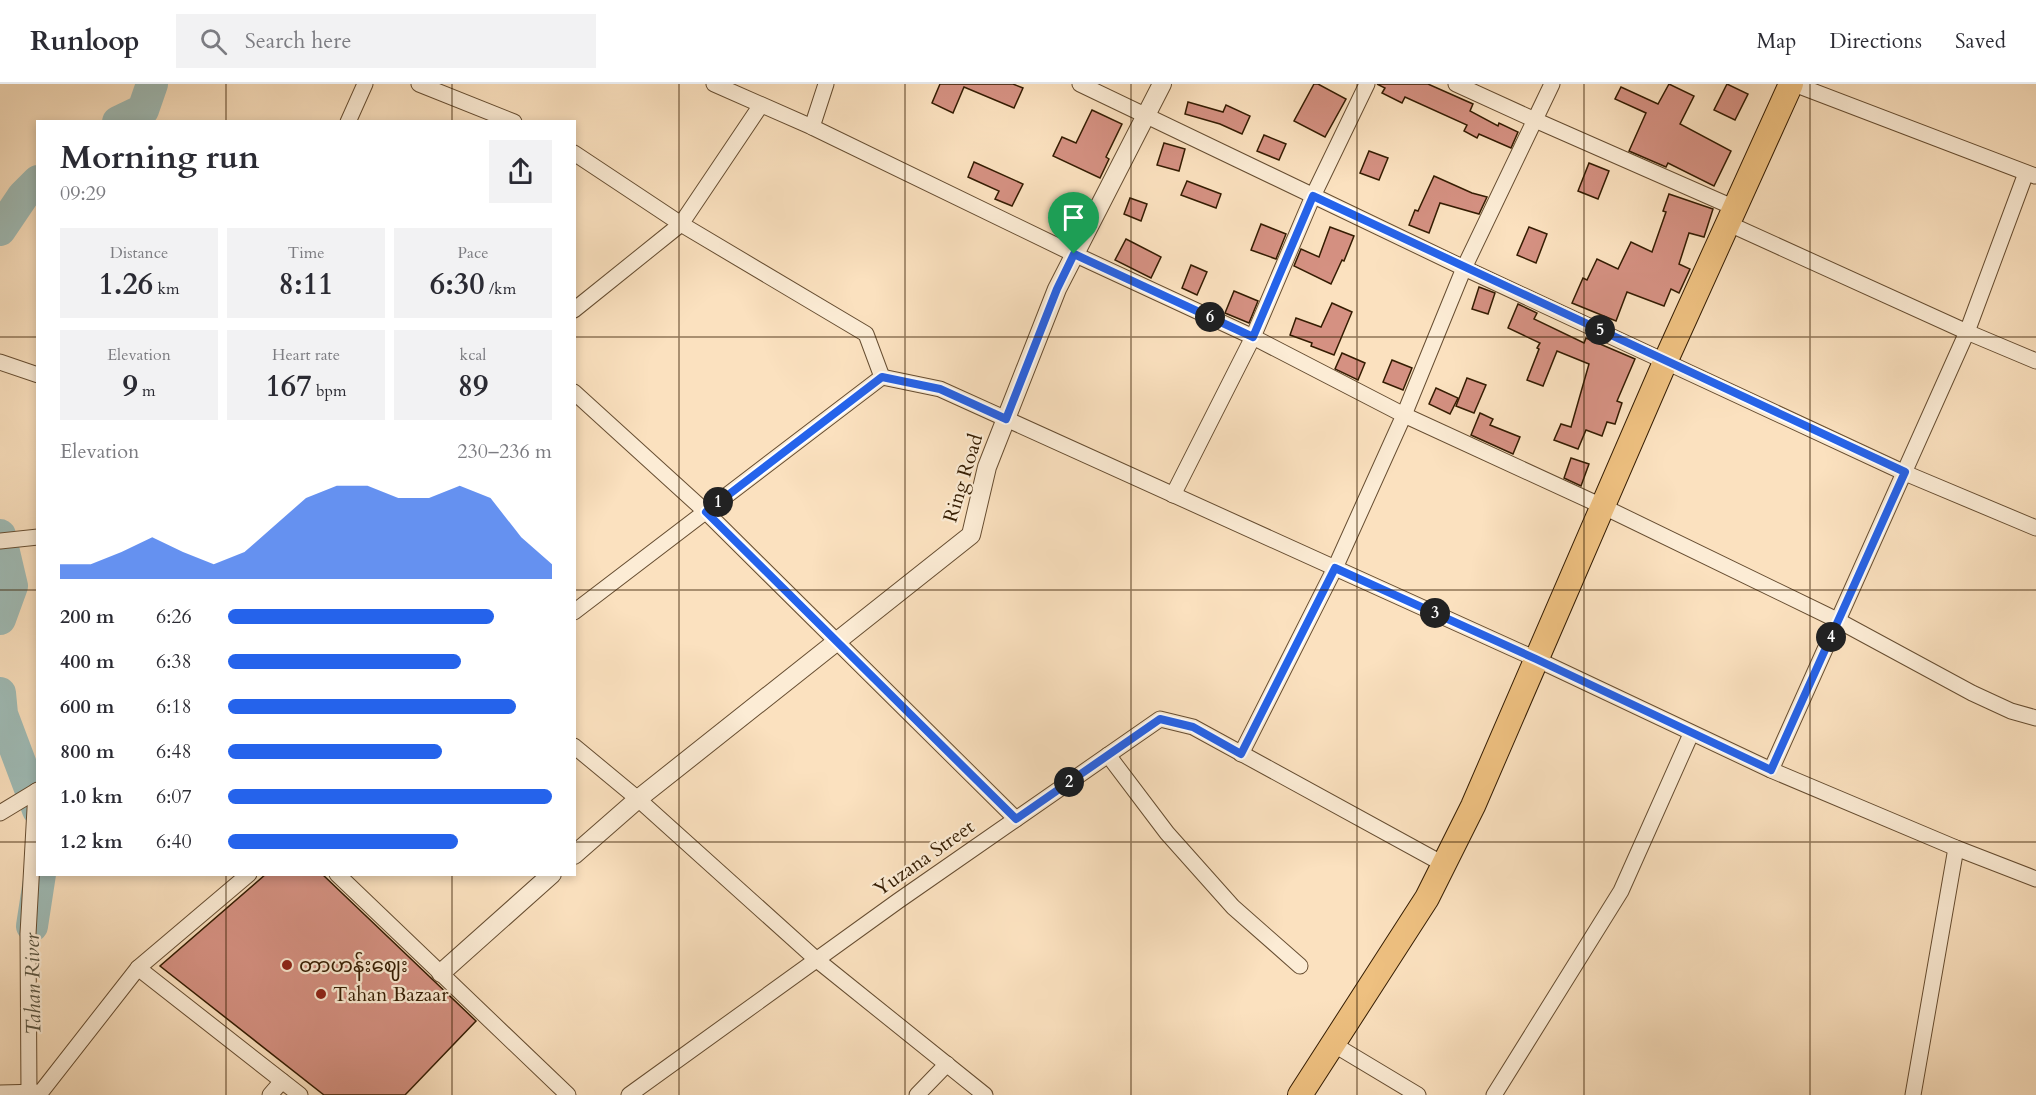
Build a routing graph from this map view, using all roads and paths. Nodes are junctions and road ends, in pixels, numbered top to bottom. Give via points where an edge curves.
1 (365, 84) edge
2 (419, 84) edge
3 (714, 84) edge
4 (826, 84) edge
5 (1080, 84) edge
6 (1162, 84) edge
7 (1367, 84) edge
8 (1456, 84) edge
9 (1552, 84) edge
10 (1792, 84) edge
11 (761, 105) junction
12 (1146, 115) junction
13 (349, 120) edge
14 (509, 120) edge
15 (1535, 120) junction
16 (812, 127) junction
17 (576, 154) edge
18 (2031, 174) edge
19 (1313, 196) junction
20 (1731, 215) junction
21 (681, 224) junction
22 (1074, 254) junction
23 (1464, 268) junction
24 (576, 308) edge
25 (1967, 332) junction
26 (1253, 337) junction
27 (1666, 360) junction
28 (2036, 361) edge
29 (0, 362) edge
30 (36, 374) edge
31 (882, 377) junction
32 (576, 394) edge
33 (1404, 415) junction
34 (1006, 419) junction
35 (1905, 472) junction
36 (1173, 495) junction
37 (1604, 507) junction
38 (706, 512) junction
39 (2036, 528) edge
40 (36, 537) edge
41 (0, 541) edge
42 (1335, 568) junction
43 (576, 610) edge
44 (1839, 621) junction
45 (836, 642) junction
46 (1536, 659) junction
47 (2036, 718) edge
48 (1691, 734) junction
49 (576, 748) edge
50 (1241, 754) junction
51 (1108, 755) junction
52 (1771, 770) junction
53 (36, 792) edge
54 (638, 799) junction
55 (36, 807) edge
56 (0, 813) edge
57 (1016, 819) junction
58 (1956, 849) junction
59 (576, 853) edge
60 (1444, 865) junction
61 (247, 876) edge
62 (339, 876) edge
63 (550, 876) edge
64 (2036, 879) edge
65 (817, 960) junction
66 (1300, 966) dead end
67 (138, 968) junction
68 (441, 973) junction
69 (1333, 1044) junction
70 (947, 1064) junction
71 (282, 1081) junction
72 (0, 1093) edge
73 (29, 1093) junction
74 (1917, 1094) edge
75 (270, 1095) edge
76 (300, 1095) edge
77 (568, 1095) edge
78 (629, 1095) edge
79 (917, 1095) edge
80 (985, 1095) edge
81 (1300, 1095) edge
82 (1418, 1095) edge
83 (1494, 1095) edge

1 - 13 street
2 - 14 street
3 - 11 street
4 - 16 street
5 - 12 street
6 - 12 street, Ring Road
7 - 19 street
8 - 15 street
9 - 15 street
10 - 18 street
10 - 20 highway
11 - 16 street
11 - 21 street
12 - 19 street
12 - 22 street, Ring Road
15 - 20 street
15 - 23 street
16 - 22 street
17 - 21 street
18 - 25 street
19 - 23 street
19 - 26 street
20 - 25 street
20 - 27 highway
21 - 24 street
21 - 31 street via 866,334
22 - 26 street
22 - 34 street, Ring Road
23 - 27 street
23 - 33 street
25 - 28 street
25 - 35 street
26 - 33 street
26 - 36 street
27 - 35 street
27 - 37 highway
29 - 30 street
31 - 34 street via 940,389
31 - 38 street
32 - 38 street
33 - 37 street
33 - 42 street
34 - 36 street
34 - 45 street, Ring Road via 987,466 971,535
35 - 39 street
35 - 44 street
36 - 42 street
37 - 44 street
37 - 46 highway
38 - 43 street
38 - 45 street
40 - 41 street
42 - 46 street
42 - 50 street
44 - 47 street via 1971,693
44 - 52 street
45 - 54 street, Ring Road
45 - 57 street
46 - 48 street
46 - 60 highway
48 - 52 street
48 - 83 street via 1621,891
49 - 54 street
50 - 51 street, Yuzana Street via 1193,727 1160,719
50 - 60 street, Yuzana Street
51 - 57 street, Yuzana Street
51 - 66 street via 1167,833 1233,907
52 - 58 street
53 - 56 street
54 - 59 street, Ring Road
54 - 65 street
55 - 73 street via 28,934
57 - 65 street, Yuzana Street
58 - 64 street
58 - 74 street
60 - 69 highway
61 - 67 street
62 - 68 street
63 - 68 street
65 - 70 street
65 - 78 street, Yuzana Street
67 - 71 street
67 - 73 street via 41,1092
68 - 77 street
69 - 81 highway
69 - 82 street
70 - 79 street
70 - 80 street
71 - 75 street
71 - 76 street
72 - 73 street

